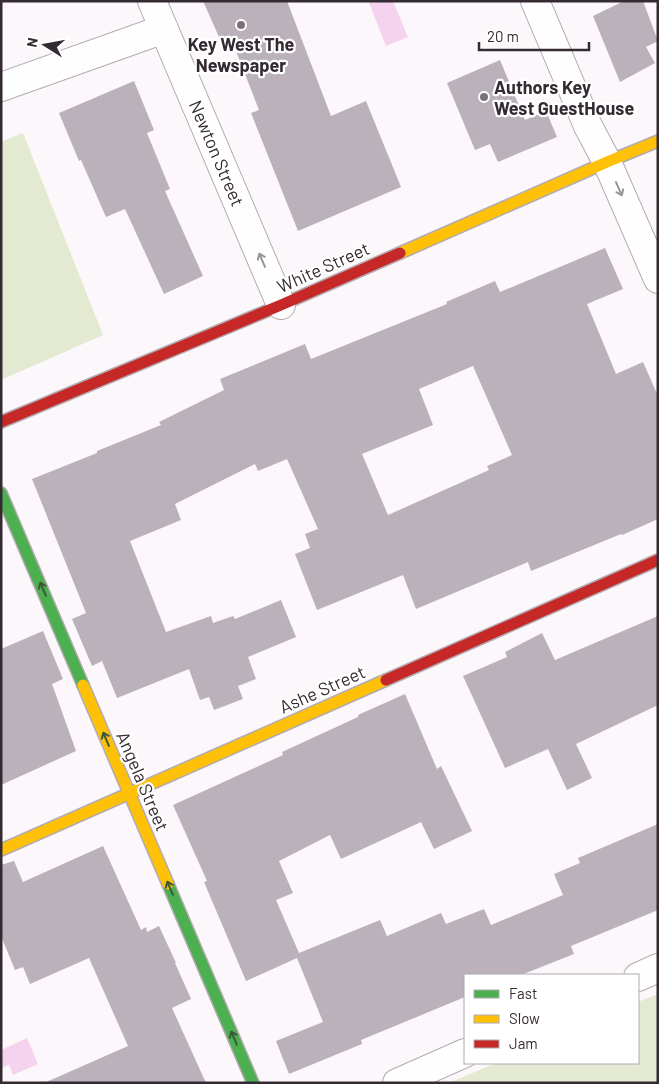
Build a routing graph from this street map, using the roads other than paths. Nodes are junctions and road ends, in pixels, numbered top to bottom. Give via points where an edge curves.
1 (152, 1) edge
2 (535, 1) edge
3 (164, 29) junction
4 (1, 87) edge
5 (658, 141) edge
6 (606, 162) junction
7 (658, 279) edge
8 (282, 305) junction
9 (1, 422) edge
10 (1, 493) edge
11 (658, 560) edge
12 (130, 793) junction
13 (1, 850) edge
14 (658, 968) edge
15 (639, 976) edge
16 (464, 1053) edge
17 (253, 1083) edge
18 (397, 1083) edge

1 - 3 street, Newton Street
2 - 6 street
3 - 4 street
8 -> 3 street, Newton Street
5 - 6 street, White Street
6 -> 7 street
6 - 8 street, White Street
8 - 9 street, White Street
12 -> 10 street, Angela Street
11 - 12 street, Ashe Street
12 - 13 street, Ashe Street
17 -> 12 street, Angela Street
14 - 15 street
16 - 18 street

